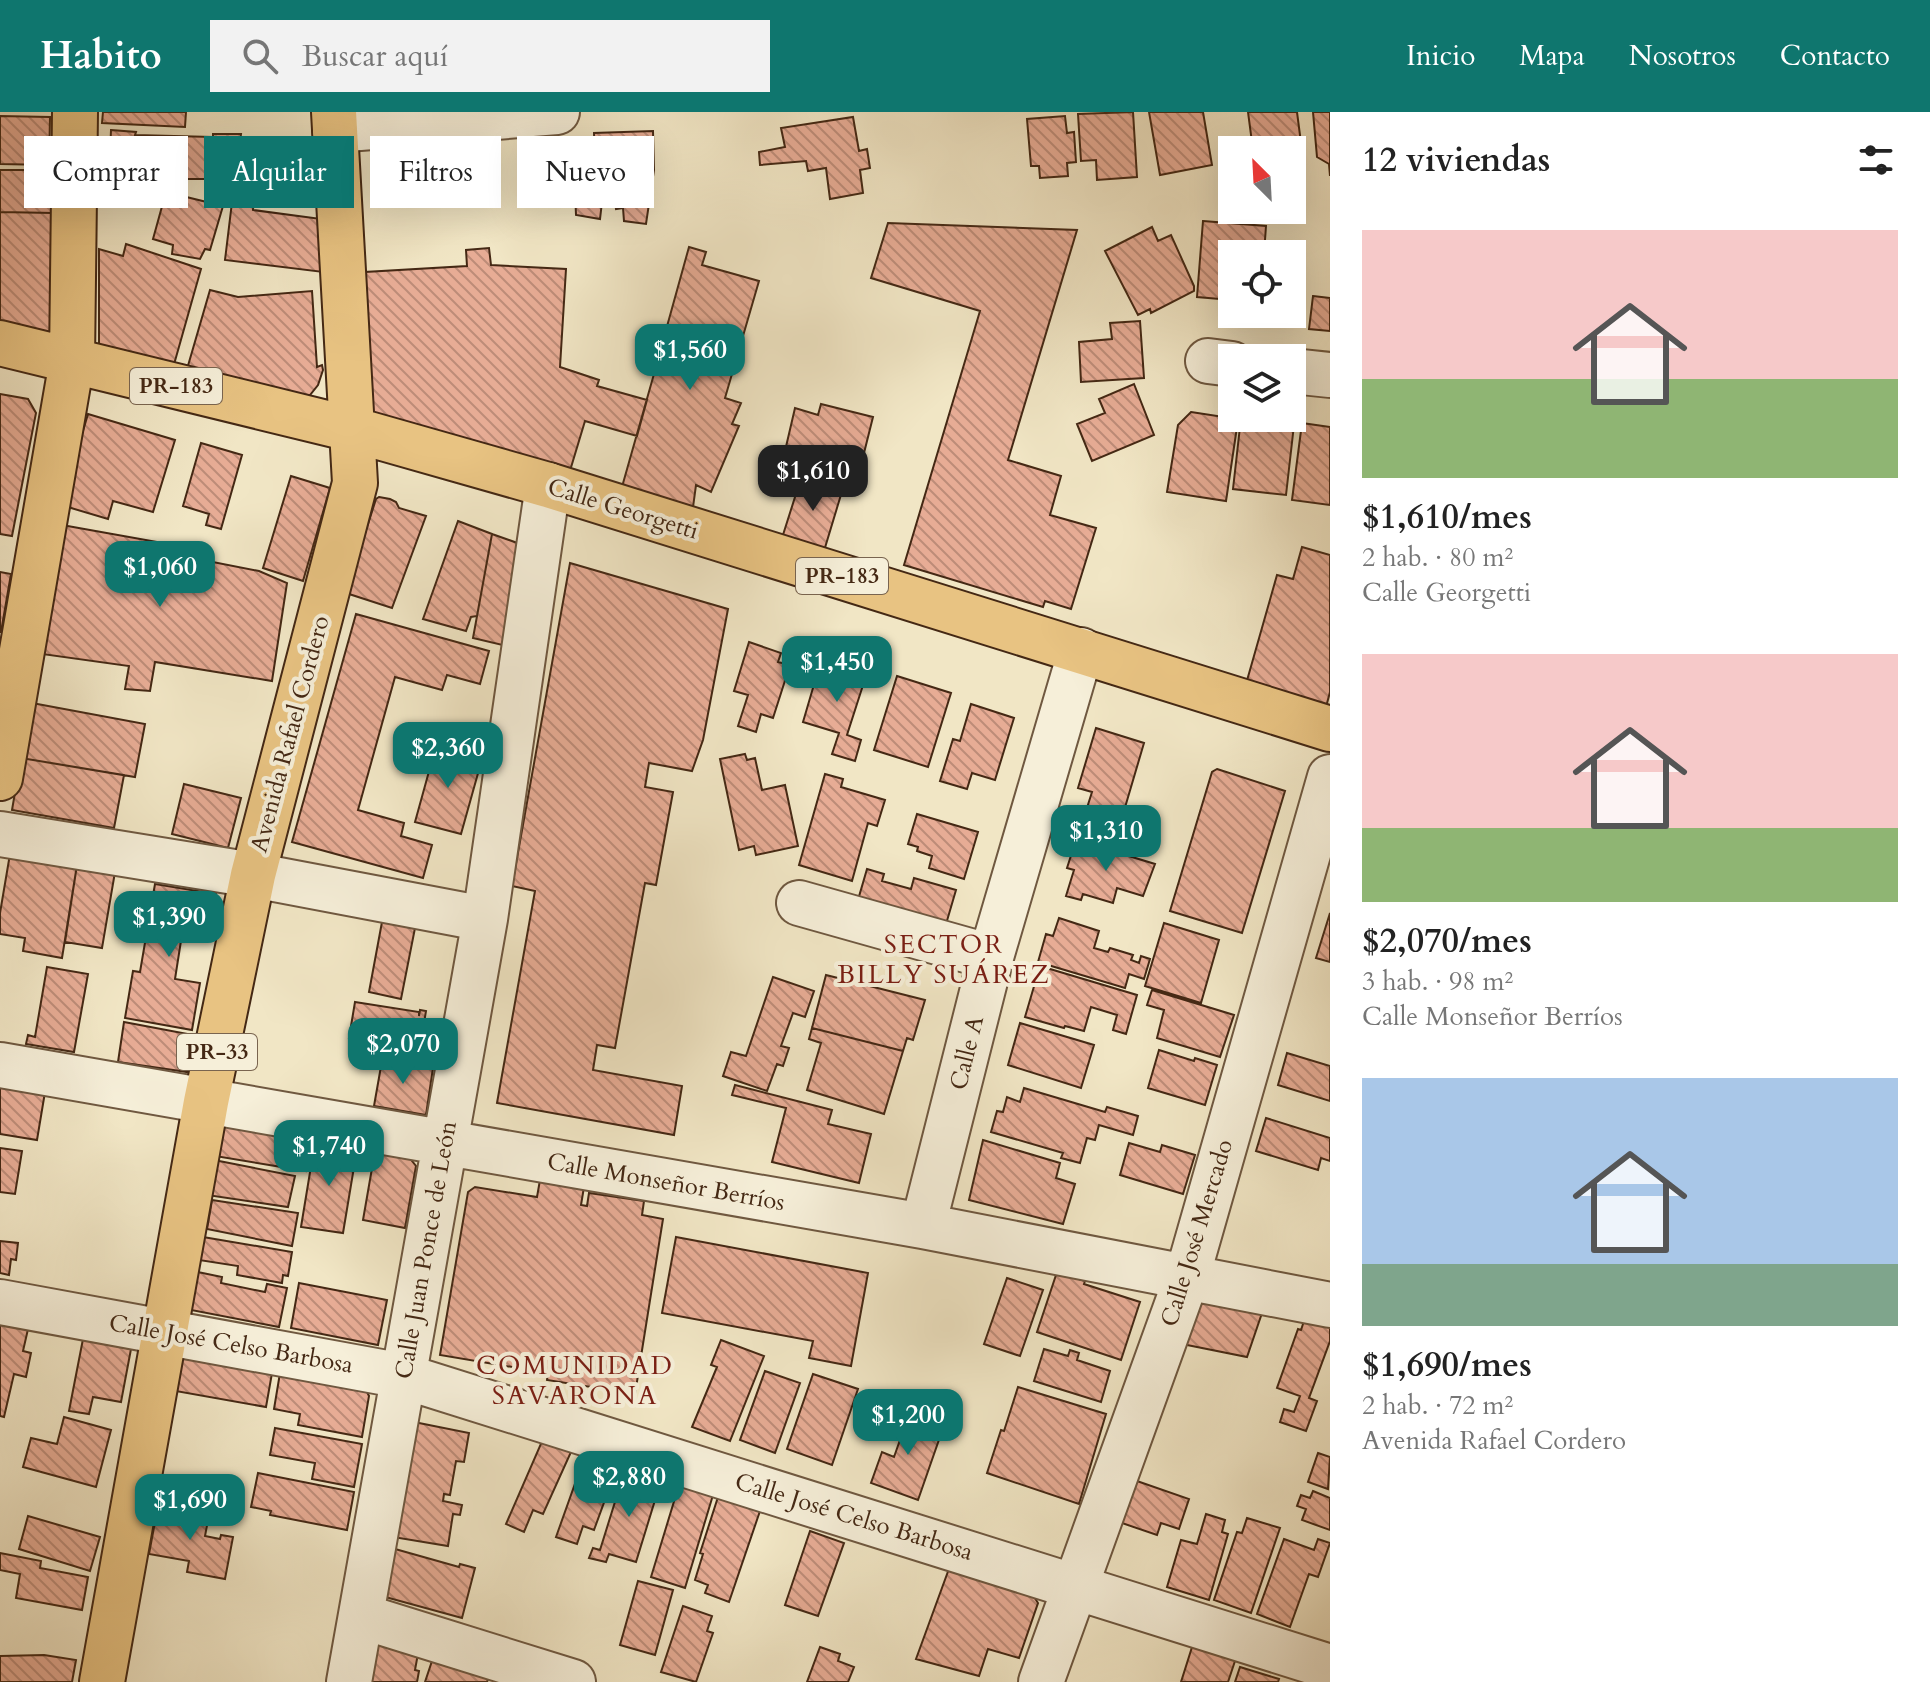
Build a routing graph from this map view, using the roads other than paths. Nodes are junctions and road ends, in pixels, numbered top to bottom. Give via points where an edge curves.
1 (75, 112) edge
2 (557, 112) edge
3 (334, 121) edge
4 (0, 343) edge
5 (72, 361) junction
6 (1306, 372) edge
7 (1330, 375) edge
8 (351, 429) junction
9 (548, 485) junction
10 (1081, 650) junction
11 (1330, 729) edge
12 (1330, 777) edge
13 (0, 778) edge
14 (0, 834) edge
15 (253, 875) junction
16 (799, 903) dead end
17 (485, 919) junction
18 (991, 957) junction
19 (0, 1065) edge
20 (206, 1102) junction
21 (446, 1143) junction
22 (923, 1226) junction
23 (1187, 1277) junction
24 (0, 1302) edge
25 (1330, 1305) edge
26 (165, 1332) junction
27 (403, 1376) junction
28 (1075, 1586) junction
29 (361, 1616) junction
30 (1330, 1667) edge
31 (102, 1682) edge
32 (349, 1682) edge
33 (573, 1682) edge
34 (1041, 1682) edge

1 - 5 main road
2 - 3 street
3 - 8 main road, Avenida Rafael Cordero
4 - 5 main road, Calle Georgetti / PR-183
5 - 8 main road, Calle Georgetti / PR-183
5 - 13 main road
6 - 7 street
8 - 9 main road, Calle Georgetti / PR-183
8 - 15 main road, Avenida Rafael Cordero / PR-33 via 355,483
9 - 10 main road, Calle Georgetti / PR-183
9 - 17 street, Calle Juan Ponce de León
10 - 11 main road, Calle Georgetti / PR-183
10 - 18 street, Calle A
12 - 23 street, Calle José Mercado
14 - 15 street
15 - 17 street
15 - 20 main road, Avenida Rafael Cordero / PR-33
16 - 18 street
17 - 21 street, Calle Juan Ponce de León
18 - 22 street, Calle A
19 - 20 street, Calle Monseñor Berríos
20 - 21 street, Calle Monseñor Berríos
20 - 26 main road, Avenida Rafael Cordero / PR-33
21 - 22 street, Calle Monseñor Berríos
21 - 27 street, Calle Juan Ponce de León
22 - 23 street, Calle Monseñor Berríos
23 - 25 street, Calle Monseñor Berríos
23 - 28 street, Calle José Mercado
24 - 26 street, Calle José Celso Barbosa
26 - 27 street, Calle José Celso Barbosa
26 - 31 main road, Avenida Rafael Cordero / PR-33
27 - 28 street, Calle José Celso Barbosa
27 - 29 street, Calle Juan Ponce de León
28 - 30 street, Calle José Celso Barbosa
28 - 34 street, Calle José Mercado
29 - 32 street, Calle Juan Ponce de León
29 - 33 street

